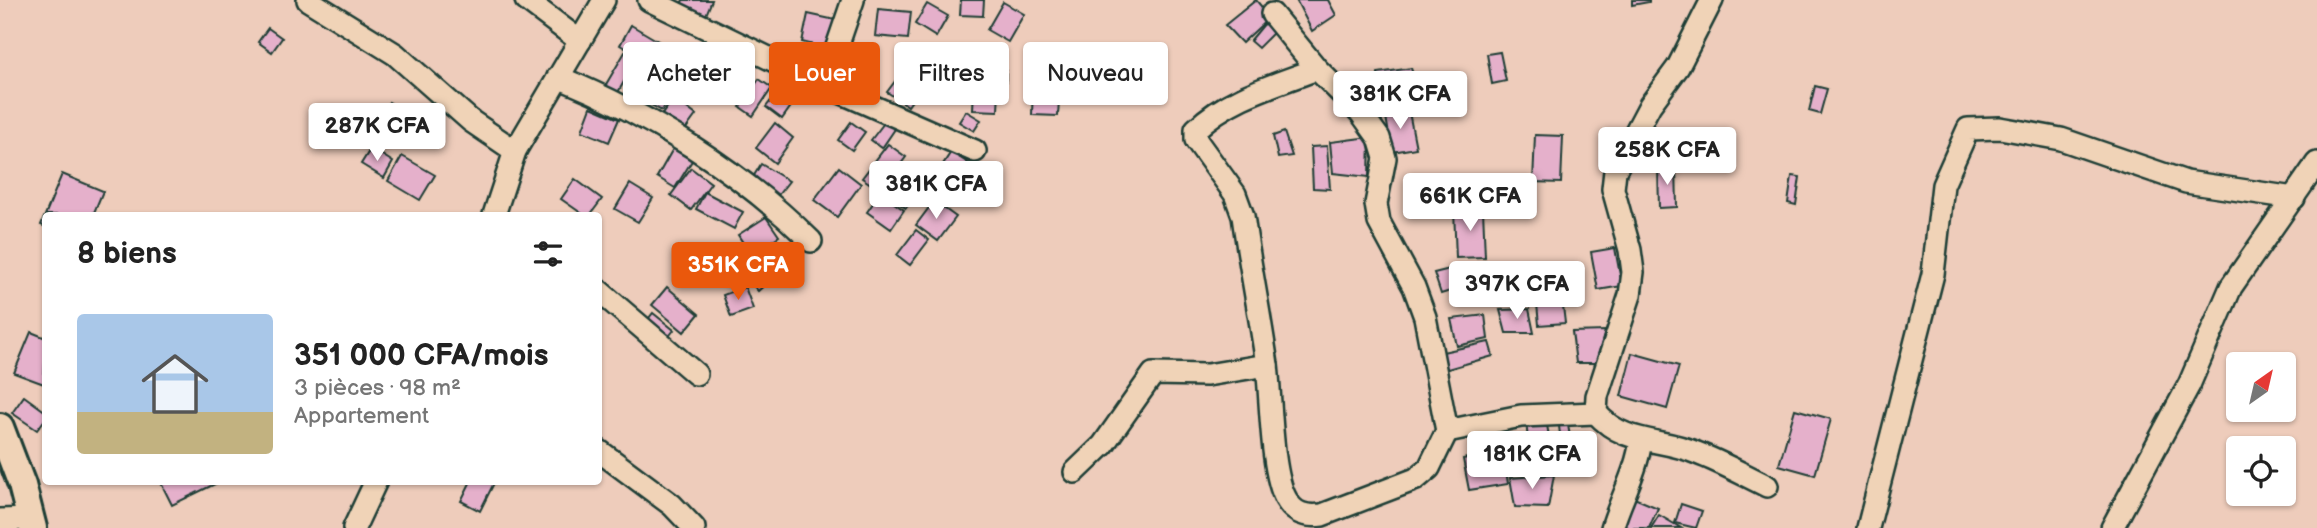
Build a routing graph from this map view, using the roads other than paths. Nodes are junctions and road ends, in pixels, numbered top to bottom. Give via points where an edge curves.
1 (308, 0) edge
2 (526, 0) edge
3 (604, 0) edge
4 (649, 0) edge
5 (853, 0) edge
6 (1712, 0) edge
7 (1272, 14) dead end
8 (580, 41) junction
9 (839, 42) edge
10 (769, 58) edge
11 (1317, 69) junction
12 (558, 77) junction
13 (870, 105) edge
14 (515, 151) junction
15 (975, 151) dead end
16 (2317, 163) edge
17 (2294, 198) junction
18 (495, 212) edge
19 (811, 241) dead end
20 (602, 293) edge
21 (1267, 365) junction
22 (696, 374) dead end
23 (1596, 413) junction
24 (0, 428) edge
25 (1447, 431) junction
26 (1641, 440) junction
27 (602, 453) edge
28 (1075, 472) dead end
29 (374, 485) edge
30 (1767, 486) dead end
31 (0, 520) edge
32 (32, 523) edge
33 (354, 528) edge
34 (694, 528) edge
35 (1612, 528) edge
36 (1868, 528) edge
37 (2112, 528) edge

1 - 14 street via 395,54 471,121
2 - 8 street
3 - 8 street
4 - 10 street
5 - 9 street
6 - 23 street via 1615,171 1613,189 1633,272
7 - 11 street
8 - 12 street
11 - 21 street via 1245,96 1196,129 1196,140 1236,194 1243,216
11 - 25 street via 1379,138 1385,158 1376,204 1379,222 1424,317
12 - 14 street
12 - 19 street via 616,103 713,161 786,216
13 - 15 street
14 - 18 street
16 - 17 street
17 - 36 street via 2186,182 2061,139 2000,128 1968,129 1943,185 1933,274
17 - 37 street via 2231,287 2189,385
20 - 22 street
21 - 25 street via 1278,477 1286,499 1307,517 1416,479 1429,468
21 - 28 street via 1207,375 1153,374 1103,445
23 - 25 street via 1521,416
23 - 26 street via 1607,426
24 - 32 street
26 - 30 street via 1695,452
26 - 35 street
27 - 34 street
29 - 33 street
31 - 32 street

